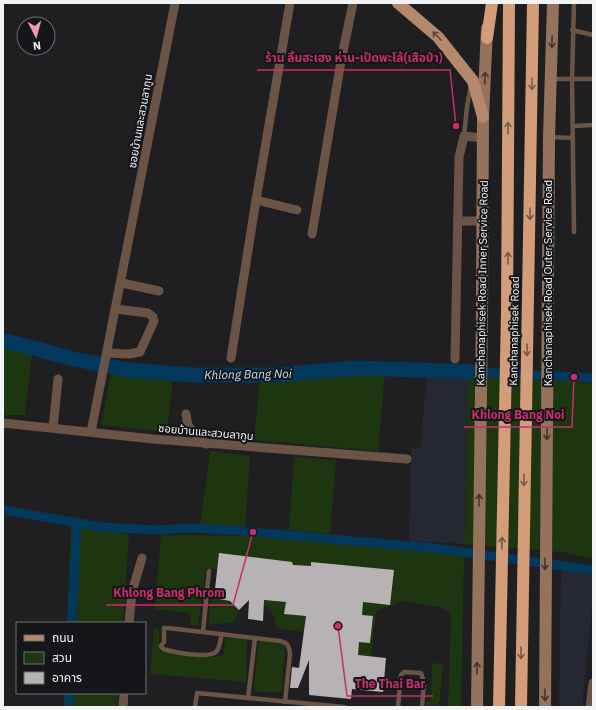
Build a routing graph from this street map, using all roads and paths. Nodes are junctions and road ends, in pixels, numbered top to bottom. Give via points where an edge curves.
1 (175, 3) edge
2 (290, 3) edge
3 (353, 3) edge
4 (398, 3) edge
5 (486, 3) edge
6 (492, 3) edge
7 (509, 3) edge
8 (533, 3) edge
9 (538, 3) edge
10 (553, 3) edge
11 (574, 3) edge
12 (533, 25) junction
13 (572, 30) junction
14 (593, 35) edge
15 (487, 38) junction
16 (552, 79) junction
17 (572, 79) junction
18 (593, 79) edge
19 (473, 81) junction
20 (483, 117) junction
21 (593, 125) edge
22 (573, 126) junction
23 (464, 136) junction
24 (549, 137) junction
25 (483, 138) junction
26 (573, 138) junction
27 (256, 200) junction
28 (297, 210) dead end
29 (458, 221) junction
30 (482, 221) junction
31 (574, 232) dead end
32 (312, 234) dead end
33 (122, 283) junction
34 (159, 292) dead end
35 (116, 309) junction
36 (107, 358) junction
37 (231, 358) dead end
38 (454, 359) dead end
39 (58, 379) dead end
40 (186, 414) dead end
41 (3, 424) edge
42 (53, 428) junction
43 (91, 432) junction
44 (206, 444) junction
45 (407, 459) dead end
46 (142, 558) dead end
47 (209, 571) dead end
48 (129, 622) edge
49 (203, 632) junction
50 (222, 634) junction
51 (255, 638) junction
52 (593, 683) edge
53 (124, 694) edge
54 (248, 698) junction
55 (285, 702) junction
56 (123, 707) edge
57 (195, 707) edge
58 (344, 707) edge
59 (398, 707) edge
60 (422, 707) edge
61 (477, 707) edge
62 (499, 707) edge
63 (521, 707) edge
64 (545, 707) edge
65 (590, 707) edge

1 - 33 street, ซอยบ้านและสวนลากูน
2 - 27 street
3 - 32 street
19 -> 4 main road via 438,36
5 - 15 main road, Kanchanaphisek Road Inner Service Road
6 - 15 highway
62 -> 7 highway, Kanchanaphisek Road via 507,311
8 - 12 highway, Kanchanaphisek Road
9 - 12 highway
10 -> 16 main road, Kanchanaphisek Road Outer Service Road
11 - 13 lane
12 -> 63 highway, Kanchanaphisek Road
13 - 14 lane
13 - 17 lane
20 -> 15 main road, Kanchanaphisek Road Inner Service Road
16 - 17 lane
16 - 24 main road, Kanchanaphisek Road Outer Service Road
17 - 18 lane
17 - 22 lane
19 - 20 main road
19 - 23 lane
20 - 25 main road, Kanchanaphisek Road Inner Service Road
21 - 22 lane
22 - 26 lane
23 - 25 street
23 - 29 street via 459,157
24 - 26 lane
24 -> 64 main road, Kanchanaphisek Road Outer Service Road
25 - 30 main road, Kanchanaphisek Road Inner Service Road
26 - 31 lane
27 - 28 street
27 - 37 street
29 - 30 street
29 - 38 street
61 -> 30 main road, Kanchanaphisek Road Inner Service Road
33 - 34 street
33 - 35 street, ซอยบ้านและสวนลากูน
35 - 36 street, ซอยบ้านและสวนลากูน
35 - 36 street via 148,313 154,321 140,352
36 - 43 street, ซอยบ้านและสวนลากูน
39 - 42 street
40 - 44 street via 188,426
41 - 42 street, ซอยบ้านและสวนลากูน
42 - 43 street, ซอยบ้านและสวนลากูน
43 - 44 street, ซอยบ้านและสวนลากูน
44 - 45 street, ซอยบ้านและสวนลากูน
46 - 48 street via 132,592
47 - 49 lane
49 - 50 lane
49 - 50 lane via 164,628 164,642 161,646 171,652 212,654 217,651
50 - 51 lane
51 - 54 lane
51 - 55 lane via 285,642 289,648
52 - 65 street
53 - 56 street
54 - 55 lane
54 - 57 lane via 197,693
55 - 58 lane
59 - 60 lane via 401,675 408,671 421,674 424,678

